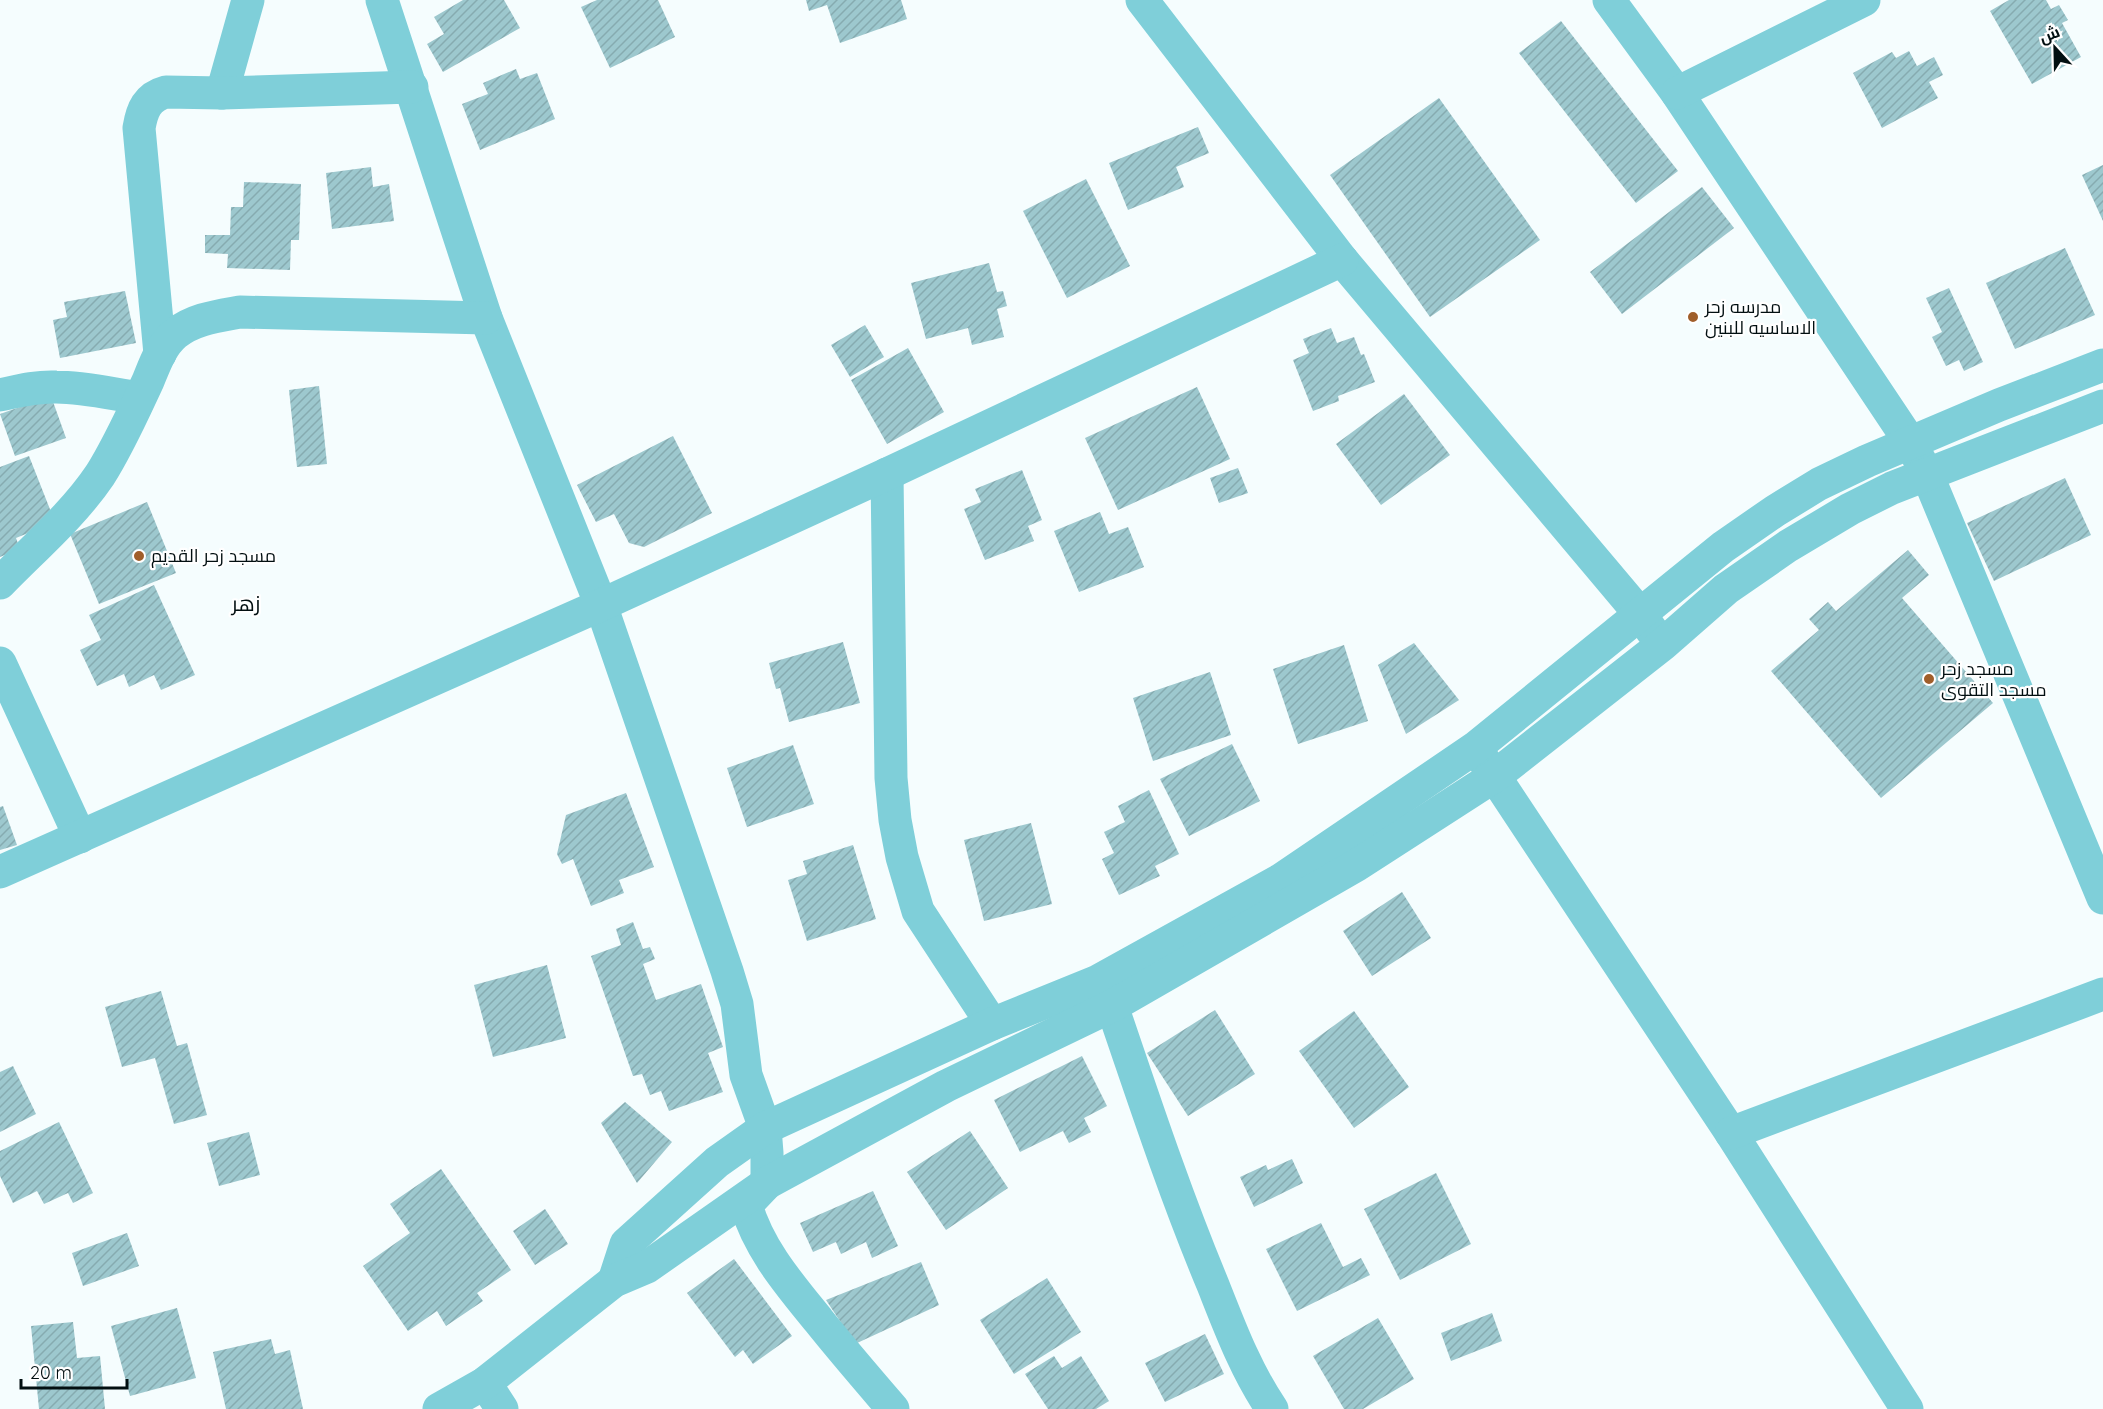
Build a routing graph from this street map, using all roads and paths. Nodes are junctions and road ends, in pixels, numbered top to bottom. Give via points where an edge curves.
1 (248, 0) edge
2 (382, 0) edge
3 (1142, 0) edge
4 (1609, 0) edge
5 (1864, 0) edge
6 (412, 87) junction
7 (222, 93) junction
8 (1677, 93) junction
9 (1342, 260) junction
10 (486, 318) junction
11 (160, 354) junction
12 (2103, 365) edge
13 (0, 395) edge
14 (139, 398) junction
15 (2103, 406) edge
16 (1910, 442) junction
17 (887, 474) junction
18 (1927, 474) junction
19 (0, 583) edge
20 (601, 605) junction
21 (1640, 614) junction
22 (1662, 645) junction
23 (0, 663) edge
24 (14, 728) edge
25 (1475, 748) junction
26 (1495, 776) junction
27 (80, 837) junction
28 (0, 872) edge
29 (2103, 898) edge
30 (1105, 993) junction
31 (2103, 994) edge
32 (992, 1024) junction
33 (765, 1128) junction
34 (1731, 1133) junction
35 (767, 1183) junction
36 (614, 1281) junction
37 (494, 1396) edge
38 (439, 1409) edge
39 (893, 1409) edge
40 (1272, 1409) edge
41 (1907, 1409) edge

1 - 7 street
2 - 6 street
3 - 9 street
4 - 8 street
5 - 8 street
6 - 7 street
6 - 10 street
7 - 11 street via 162,93 148,101 141,116
8 - 16 street
9 - 17 street
9 - 21 street
10 - 11 street via 240,312 186,326 173,335
10 - 20 street
11 - 14 street
12 - 16 street
13 - 14 street via 56,387
14 - 19 street via 99,476 75,507
15 - 18 street
16 - 18 street
16 - 21 street via 1819,484 1775,511
17 - 20 street
17 - 32 street via 891,778 898,838 918,911
18 - 22 street via 1850,509 1788,546 1725,589
18 - 29 street
20 - 27 street
20 - 33 street via 727,971 737,1004 746,1075
21 - 22 street
21 - 25 street
22 - 26 street
23 - 24 street
24 - 27 street
25 - 26 street
25 - 30 street
26 - 30 street via 1357,865
26 - 34 street
27 - 28 street
30 - 32 street
30 - 35 street via 946,1086
30 - 40 street via 1182,1211 1242,1355
31 - 34 street
32 - 33 street
33 - 35 street
33 - 36 street via 717,1162 626,1244
34 - 41 street
35 - 36 street via 647,1267
35 - 39 street via 746,1205 767,1253
36 - 37 street
37 - 38 street

